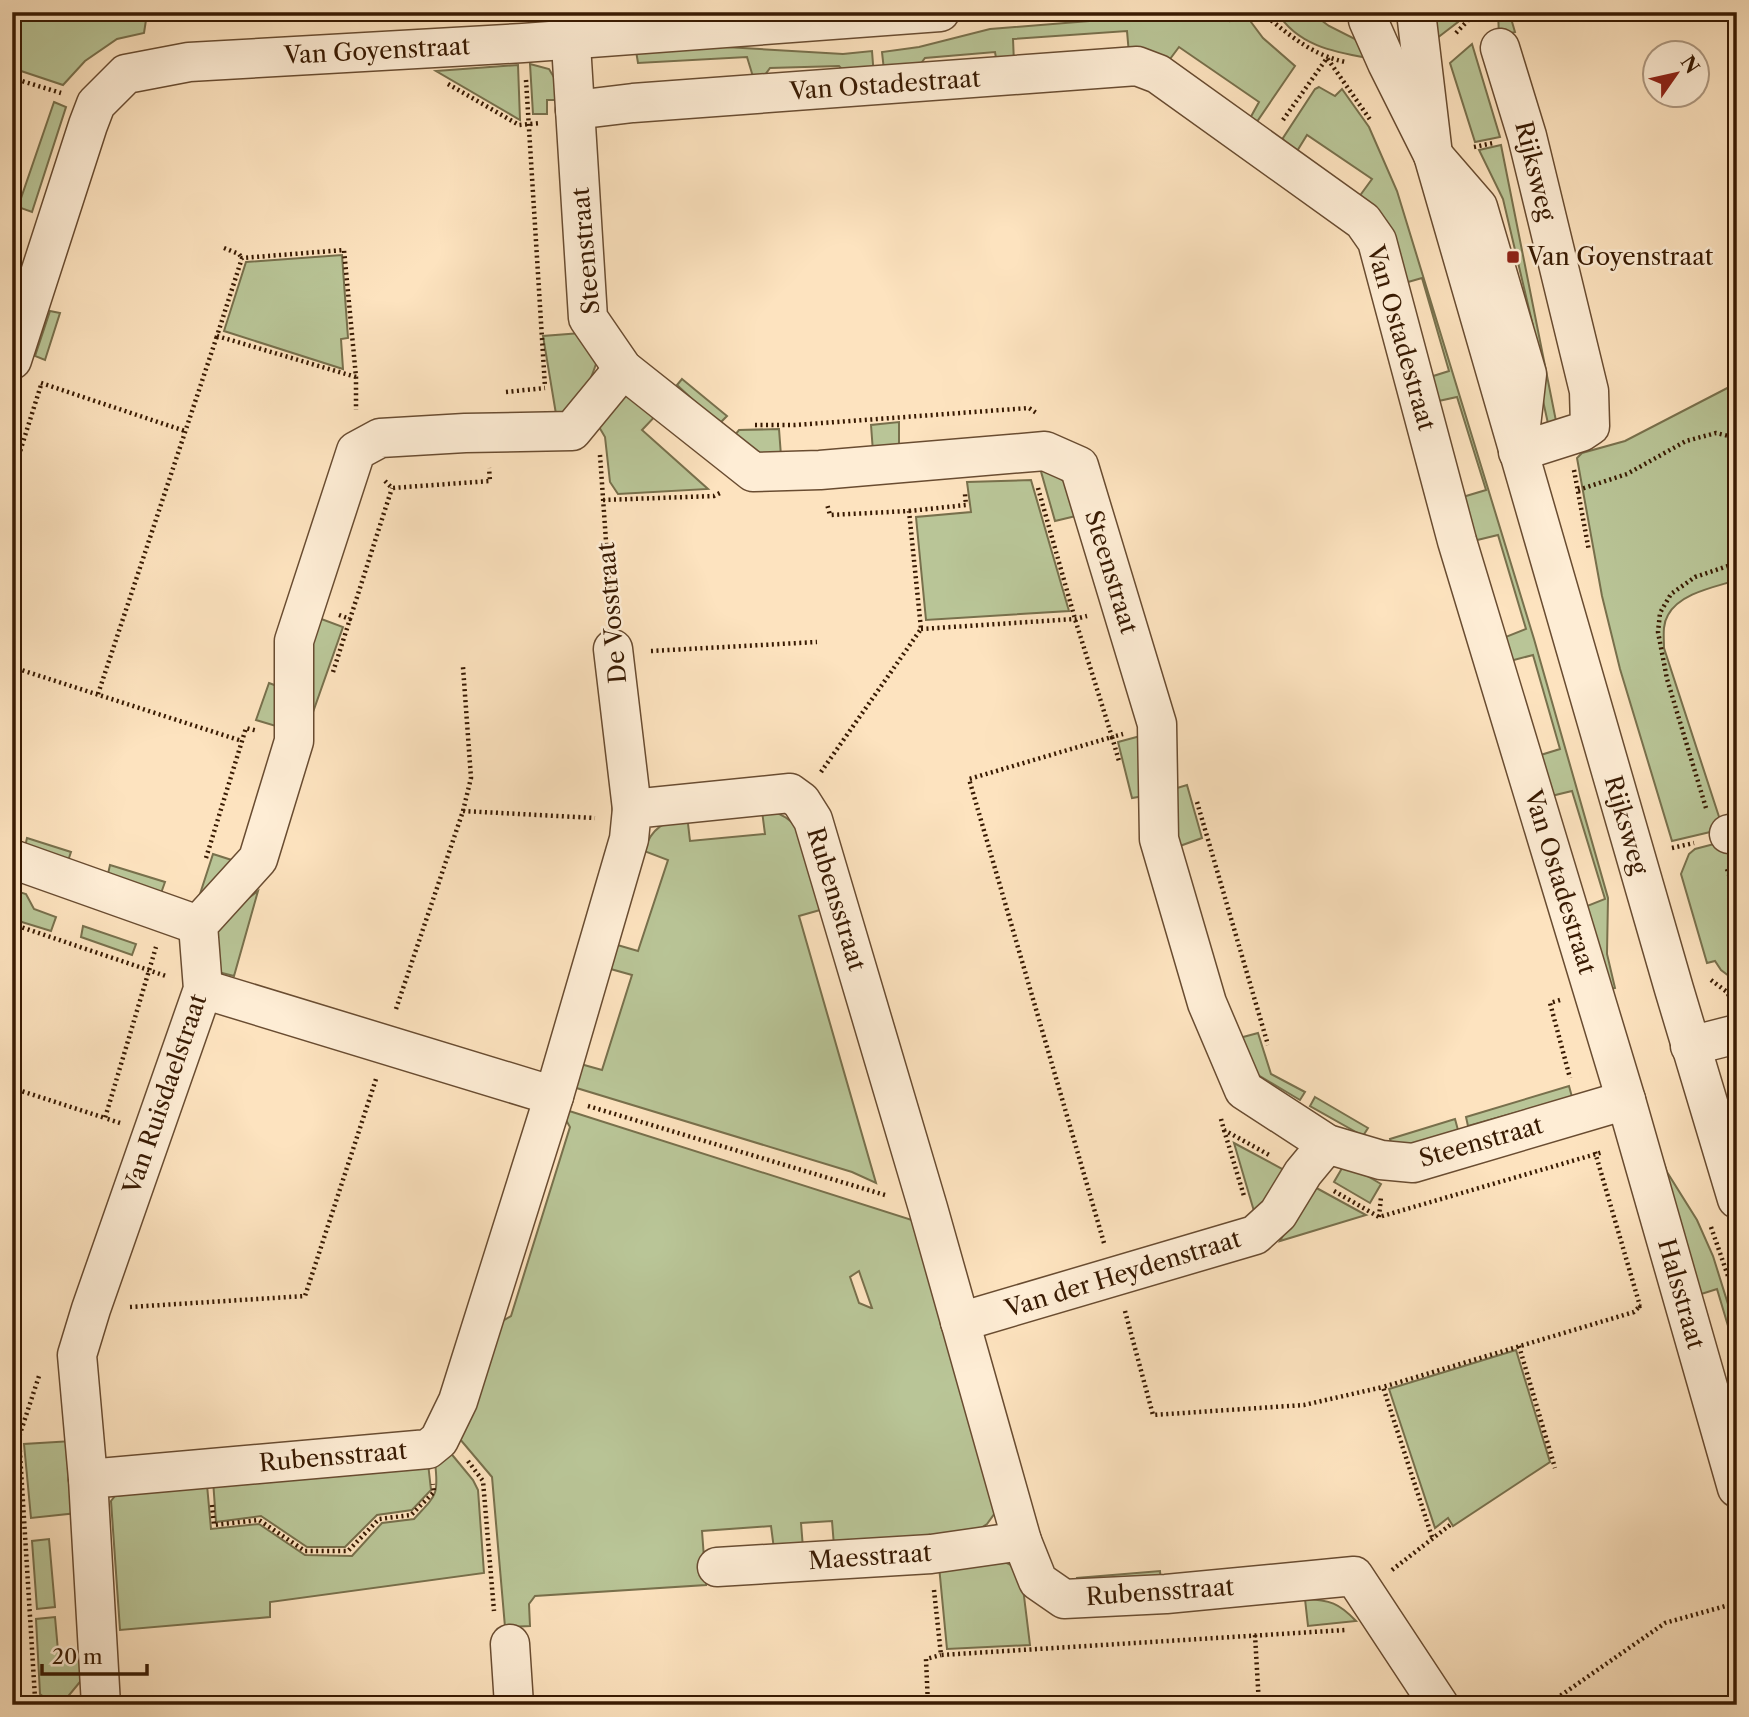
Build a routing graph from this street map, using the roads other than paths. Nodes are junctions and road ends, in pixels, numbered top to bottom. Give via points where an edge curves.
1 (940, 12) edge
2 (1416, 12) edge
3 (1368, 15) edge
4 (571, 25) edge
5 (1489, 38) road end
6 (576, 114) junction
7 (1433, 155) junction
8 (12, 360) edge
9 (623, 369) junction
10 (1518, 452) junction
11 (614, 656) road end
12 (632, 809) junction
13 (12, 859) edge
14 (198, 925) junction
15 (203, 989) junction
16 (1735, 1021) edge
17 (1690, 1046) junction
18 (554, 1096) junction
19 (1626, 1100) junction
20 (1327, 1144) junction
21 (1737, 1199) edge
22 (960, 1322) junction
23 (88, 1479) junction
24 (1737, 1488) edge
25 (1022, 1541) junction
26 (717, 1567) dead end
27 (510, 1644) road end
28 (101, 1705) edge
29 (514, 1705) edge
30 (1439, 1705) edge

1 - 4 street, Van Goyenstraat
2 - 7 street
3 - 7 street, Rijksweg via 1391,73
4 - 6 street, Steenstraat
4 - 8 street, Van Goyenstraat via 523,43 189,62 126,75 96,104
5 - 10 street, Rijksweg via 1527,136 1589,391 1590,426
6 - 9 street, Steenstraat via 588,318
6 - 19 street, Van Ostadestraat via 633,103 1137,66 1158,74 1363,221 1377,241 1457,541
7 - 10 street, Rijksweg via 1478,207 1495,262 1527,374
9 - 14 street via 572,431 380,438 356,451 294,641 294,741 258,859
9 - 20 street, Steenstraat via 753,472 1045,451 1079,466 1157,724 1158,839 1207,1003 1244,1090
10 - 17 street, Rijksweg
11 - 12 street, De Vosstraat
12 - 18 street, Rubensstraat via 629,839
12 - 22 street, Rubensstraat via 790,793 813,820
13 - 14 street
14 - 15 street, Van Ruisdaelstraat
15 - 18 street
15 - 23 street, Van Ruisdaelstraat via 77,1355
16 - 17 street
17 - 21 street, Rijksweg
18 - 23 street, Rubensstraat via 457,1401 434,1444
19 - 20 street, Steenstraat via 1576,1095 1413,1163 1381,1160
19 - 24 street, Halsstraat
20 - 22 street, Van der Heydenstraat via 1278,1214 1255,1235
22 - 25 street, Rubensstraat
23 - 28 street
25 - 26 street, Maesstraat via 931,1554
25 - 30 street, Rubensstraat via 1038,1581 1064,1599 1354,1576
27 - 29 street

